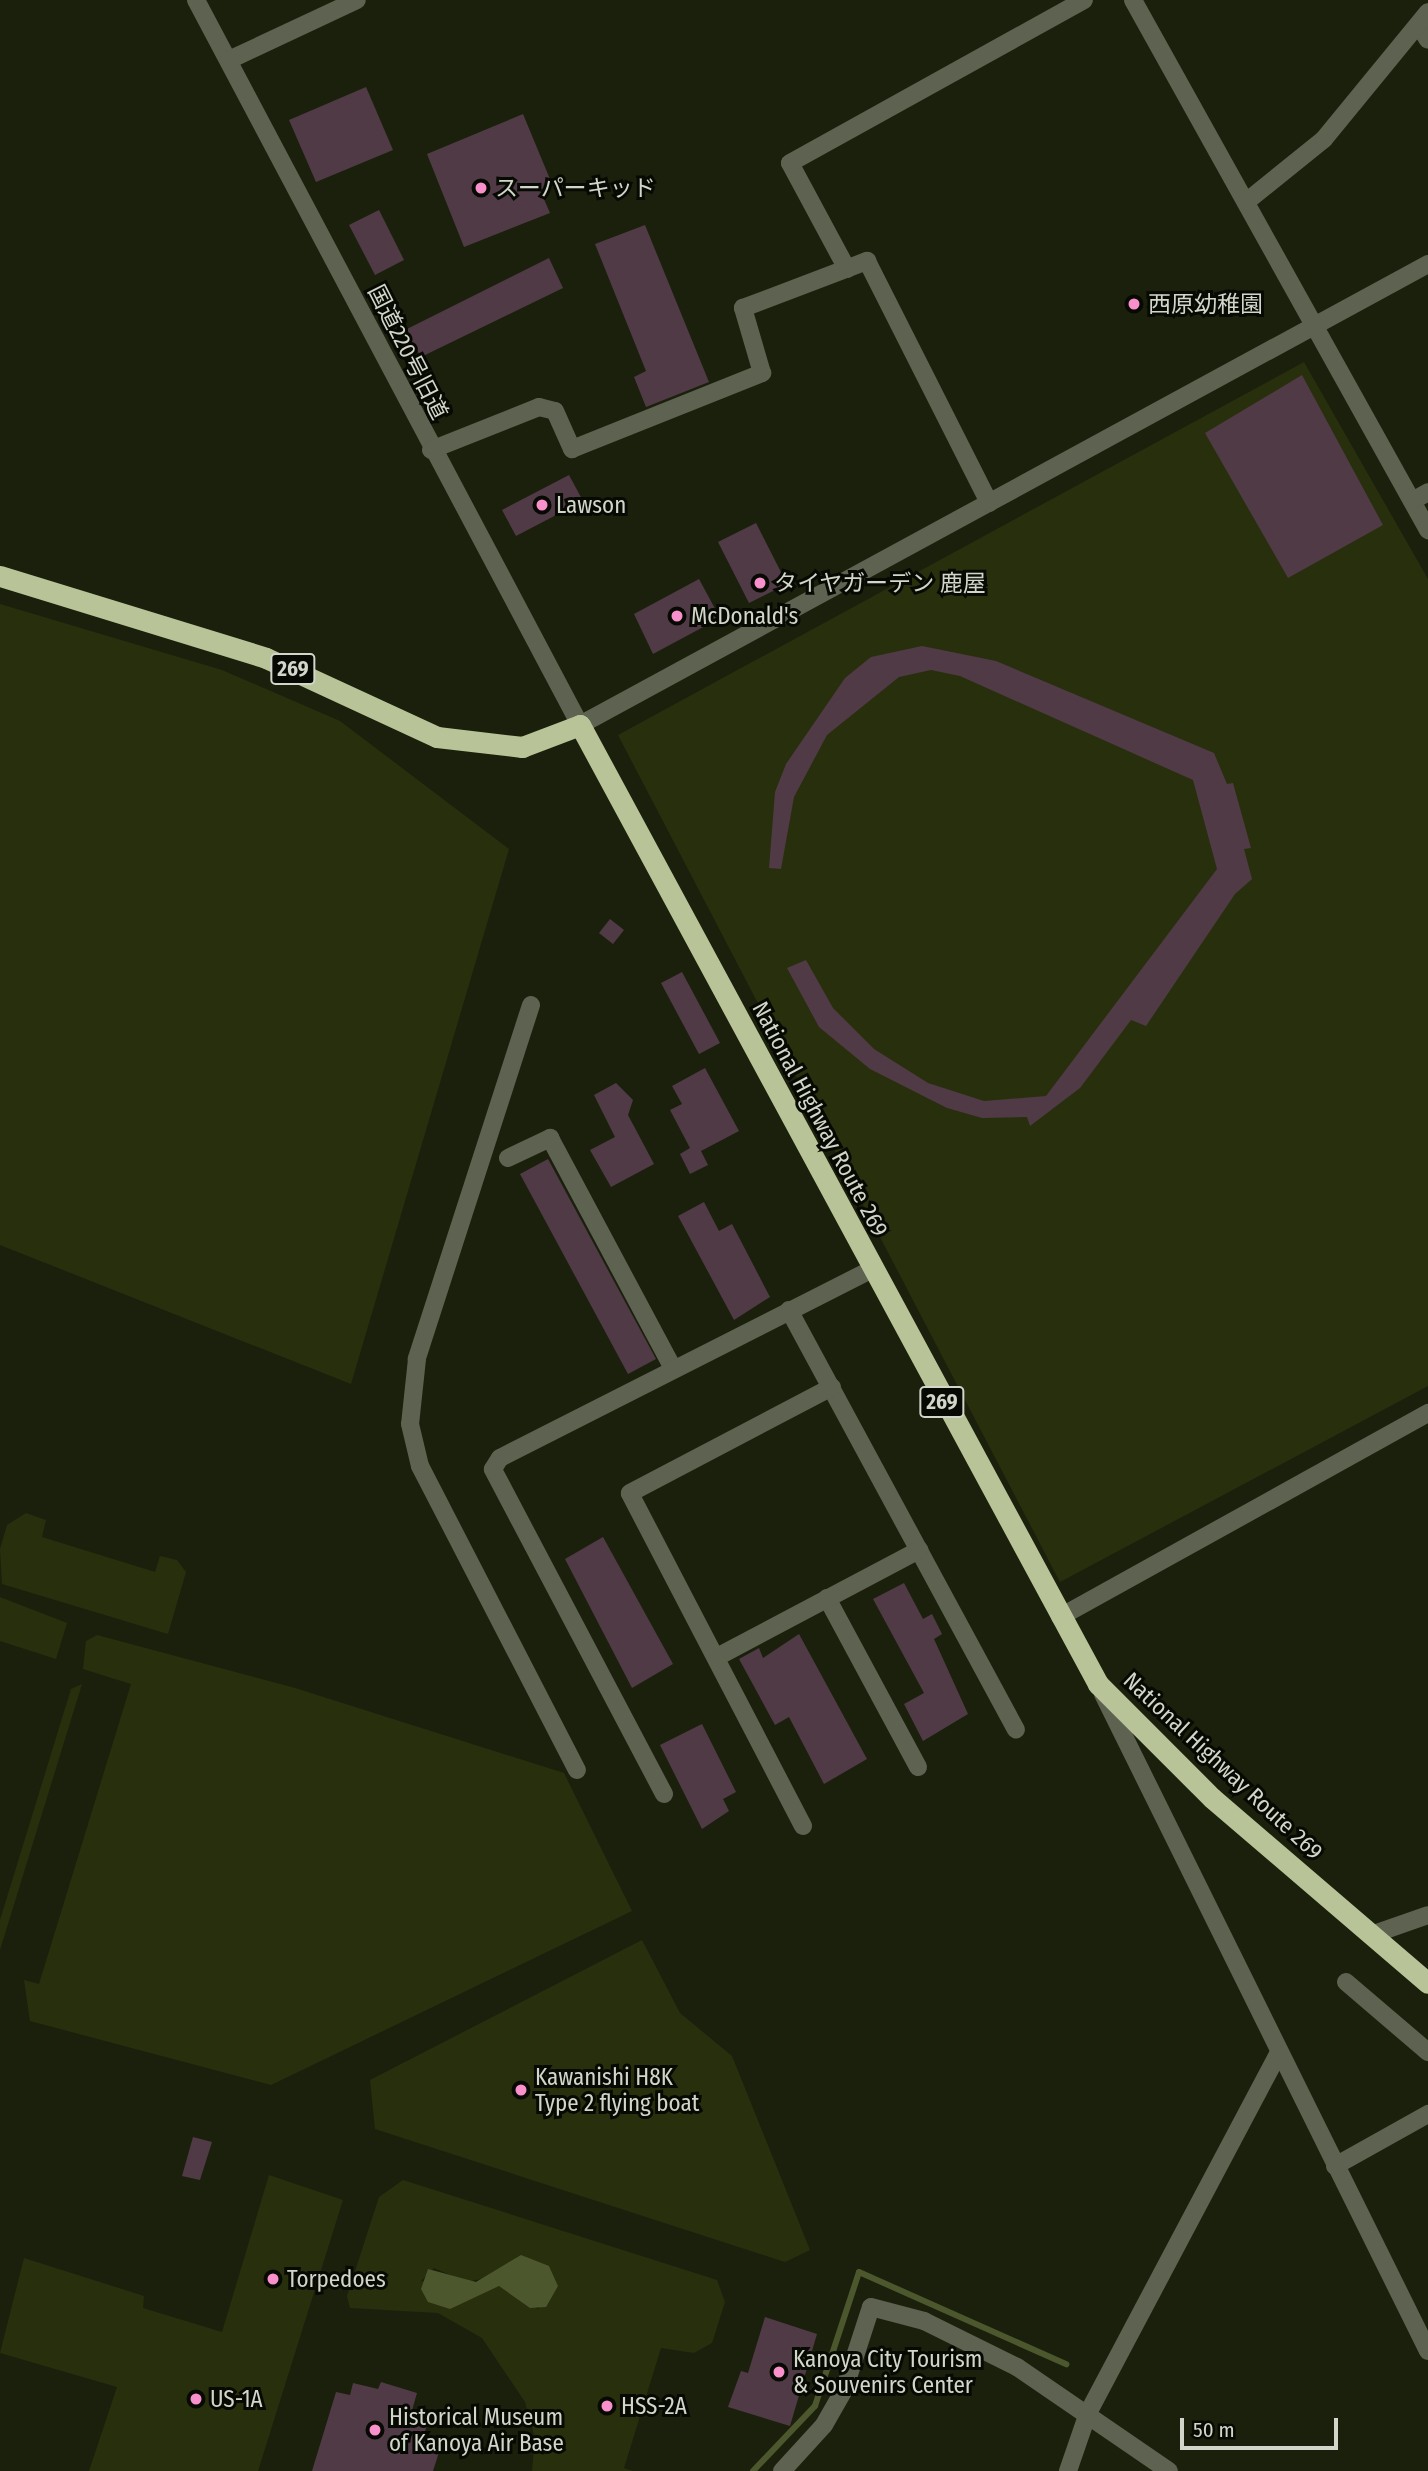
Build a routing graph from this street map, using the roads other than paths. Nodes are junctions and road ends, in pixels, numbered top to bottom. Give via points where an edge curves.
1 (196, 0) edge
2 (358, 0) edge
3 (1084, 0) edge
4 (1133, 0) edge
5 (1425, 26) edge
6 (229, 60) junction
7 (1246, 202) junction
8 (1428, 264) edge
9 (847, 269) junction
10 (1313, 323) junction
11 (431, 450) junction
12 (1420, 497) edge
13 (989, 503) junction
14 (1428, 530) edge
15 (0, 576) edge
16 (580, 725) junction
17 (531, 1004) dead end
18 (508, 1158) dead end
19 (871, 1270) junction
20 (789, 1310) junction
21 (673, 1368) junction
22 (832, 1387) junction
23 (1428, 1413) edge
24 (919, 1550) junction
25 (827, 1598) junction
26 (1060, 1617) junction
27 (717, 1657) junction
28 (1098, 1684) junction
29 (1016, 1729) dead end
30 (918, 1767) dead end
31 (577, 1770) dead end
32 (664, 1794) dead end
33 (803, 1826) dead end
34 (1428, 1914) edge
35 (1371, 1935) junction
36 (1346, 1982) dead end
37 (1428, 1983) edge
38 (1428, 2052) edge
39 (1278, 2054) junction
40 (1428, 2114) edge
41 (1335, 2166) junction
42 (1428, 2351) edge
43 (1088, 2413) junction
44 (782, 2471) edge
45 (1068, 2471) edge
46 (1168, 2471) edge

1 - 6 street, 国道220号旧道
2 - 6 street
3 - 9 street via 790,163
4 - 7 street
5 - 7 street via 1324,139
6 - 11 street, 国道220号旧道
7 - 10 street
8 - 10 street
9 - 11 street via 743,308 762,373 572,449 555,411 539,407
9 - 13 street via 867,261
10 - 12 street
10 - 13 street
11 - 16 street, 国道220号旧道
12 - 14 street
13 - 16 street
15 - 16 highway, 269 via 266,658 437,737 522,747
16 - 19 highway, National Highway Route 269 / 269
17 - 31 street via 417,1359 410,1424 420,1466
18 - 21 street via 550,1138
19 - 20 street
19 - 26 highway, National Highway Route 269 / 269
20 - 21 street
20 - 22 street
21 - 32 street via 500,1458 493,1469
22 - 24 street
22 - 27 street via 630,1493
23 - 26 street
24 - 25 street
24 - 29 street
25 - 27 street
25 - 30 street
26 - 28 highway, National Highway Route 269 / 269
27 - 33 street
28 - 35 highway, National Highway Route 269 / 269 via 1212,1798
28 - 39 street
34 - 35 street
35 - 37 highway, National Highway Route 269 / 269
36 - 38 street
39 - 41 street
39 - 43 street
40 - 41 street
41 - 42 street
43 - 44 street via 1017,2367 924,2321 871,2307 844,2390 824,2425
43 - 45 street
43 - 46 street

